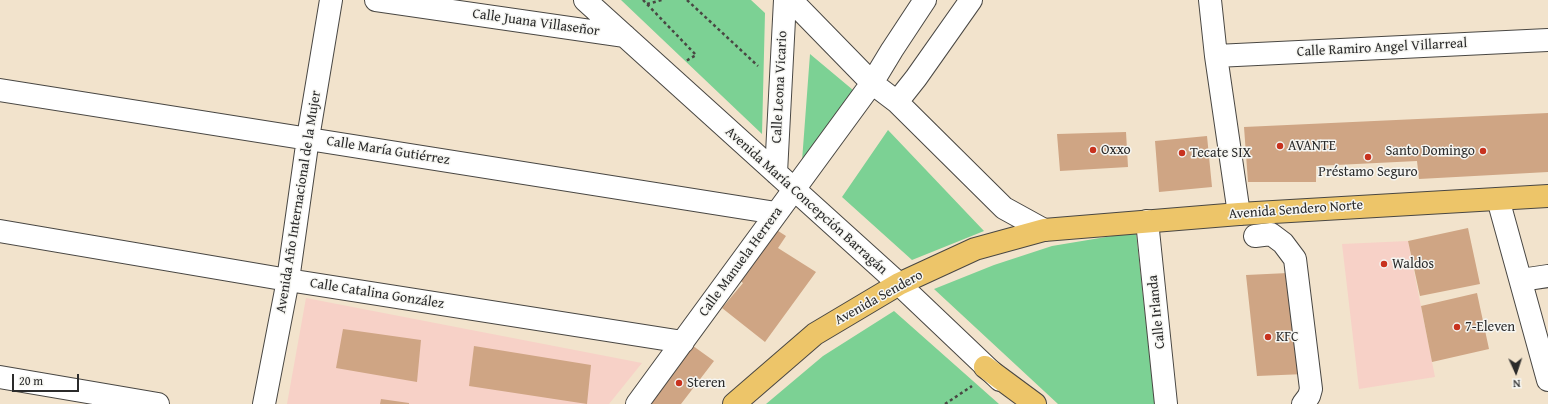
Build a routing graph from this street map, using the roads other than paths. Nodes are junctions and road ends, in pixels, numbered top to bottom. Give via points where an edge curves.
1 (331, 0) edge
2 (376, 0) edge
3 (585, 0) edge
4 (785, 0) edge
5 (791, 0) edge
6 (925, 0) edge
7 (971, 0) edge
8 (1210, 0) edge
9 (625, 36) junction
10 (1548, 40) edge
11 (1216, 56) junction
12 (872, 83) junction
13 (0, 90) edge
14 (897, 102) junction
15 (308, 138) junction
16 (776, 173) junction
17 (794, 190) junction
18 (1548, 196) edge
19 (1498, 198) junction
20 (776, 213) junction
21 (1239, 214) junction
22 (1147, 221) junction
23 (1044, 230) junction
24 (0, 231) edge
25 (1255, 236) dead end
26 (1548, 276) edge
27 (288, 280) junction
28 (1520, 280) junction
29 (899, 284) junction
30 (683, 342) junction
31 (1546, 369) edge
32 (981, 375) junction
33 (0, 376) edge
34 (158, 404) edge
35 (264, 404) edge
36 (638, 404) edge
37 (734, 404) edge
38 (1025, 404) edge
39 (1035, 404) edge
40 (1166, 404) edge
41 (1303, 404) edge

1 - 15 street, Avenida Año Internacional de la Mujer
2 - 9 street, Calle Juana Villaseñor
3 - 9 street, Avenida María Concepción Barragán
4 - 16 street, Calle Leona Vicario
5 - 12 street
6 - 12 street, Calle Manuela Herrera
7 - 14 street
8 - 11 street
9 - 16 street, Avenida María Concepción Barragán
10 - 11 street, Calle Ramiro Angel Villarreal
11 - 21 street
12 - 14 street
12 - 17 street, Calle Manuela Herrera
13 - 15 street, Calle María Gutiérrez
14 - 23 street via 1004,208
15 - 20 street, Calle María Gutiérrez
15 - 27 street, Avenida Año Internacional de la Mujer
16 - 17 street, Avenida María Concepción Barragán
17 - 20 street, Calle Manuela Herrera
17 - 29 street, Avenida María Concepción Barragán
18 - 19 main road, Avenida Sendero Norte
19 - 21 main road, Avenida Sendero Norte
19 - 28 street
20 - 30 street, Calle Manuela Herrera
21 - 22 main road, Avenida Sendero Norte
22 - 23 main road, Avenida Sendero Norte
22 - 40 street, Calle Irlanda
23 - 29 main road, Avenida Sendero via 975,249
24 - 27 street, Calle Catalina González
25 - 41 street via 1271,234 1283,243 1295,259 1311,389
26 - 28 street
27 - 30 street, Calle Catalina González
27 - 35 street, Avenida Año Internacional de la Mujer
28 - 31 street
29 - 32 street, Avenida María Concepción Barragán
29 - 37 main road, Avenida Sendero via 815,334
30 - 36 street, Calle Manuela Herrera
32 - 38 street, Avenida María Concepción Barragán
32 - 39 main road
33 - 34 street

